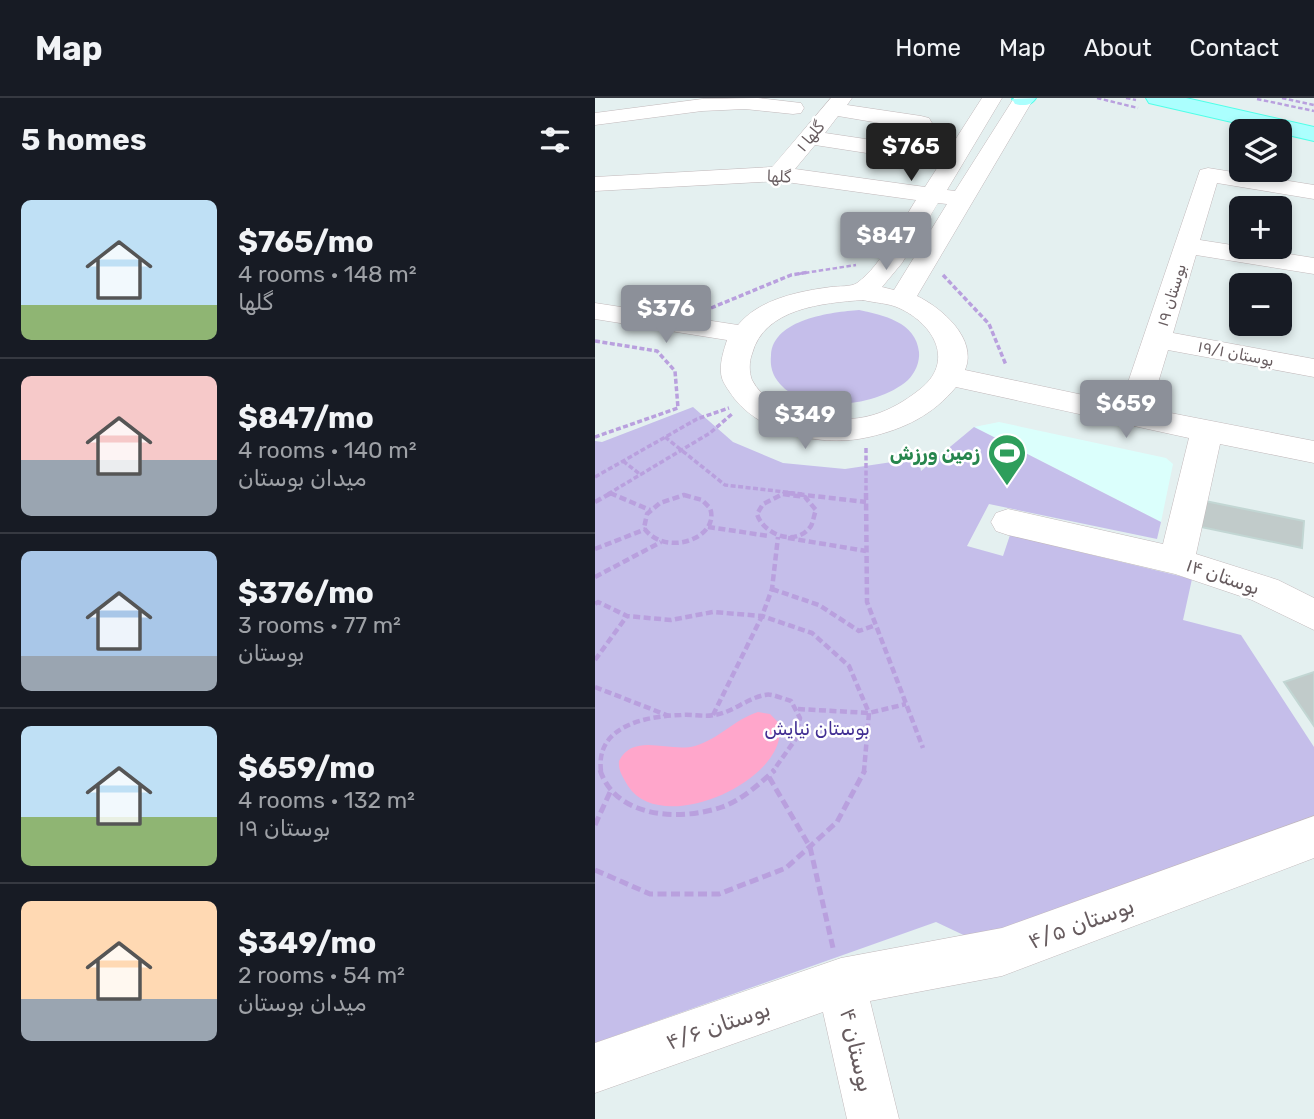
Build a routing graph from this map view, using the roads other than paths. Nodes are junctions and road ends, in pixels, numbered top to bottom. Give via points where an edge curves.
1 (992, 98) edge
2 (1024, 98) edge
3 (1157, 98) edge
4 (1220, 98) edge
5 (837, 104) edge
6 (630, 106) edge
7 (793, 108) dead end
8 (595, 119) edge
9 (1314, 120) edge
10 (921, 123) dead end
11 (1314, 134) edge
12 (809, 137) junction
13 (899, 151) dead end
14 (779, 174) junction
15 (595, 184) edge
16 (1314, 192) edge
17 (930, 195) junction
18 (961, 199) junction
19 (1187, 246) junction
20 (1314, 266) edge
21 (863, 292) junction
22 (901, 299) junction
23 (595, 311) edge
24 (745, 335) junction
25 (1158, 338) junction
26 (1314, 368) edge
27 (949, 376) junction
28 (1133, 415) junction
29 (1207, 430) junction
30 (1314, 452) edge
31 (1008, 522) dead end
32 (1177, 561) junction
33 (1314, 615) edge
34 (1314, 837) edge
35 (841, 982) junction
36 (595, 1068) edge
37 (873, 1119) edge

1 - 17 street
2 - 18 street
3 - 11 main road
4 - 9 main road
5 - 10 street
5 - 12 street, گلها ۱
6 - 7 street via 734,103
6 - 8 street
12 - 13 street
12 - 14 street, گلها ۱
14 - 15 street, گلها
14 - 17 street, گلها
16 - 19 street, بوستان ۱۹ via 1208,175
17 - 18 street, گلها
17 - 21 street via 889,263
18 - 22 street
19 - 20 street
19 - 25 street, بوستان ۱۹
21 - 22 street
21 - 24 street via 824,294 787,305
22 - 27 street via 932,316 950,338 953,363
23 - 24 street
24 - 27 street via 738,348 735,374 749,400 779,419 822,429 868,426 910,412 939,390
25 - 26 street, بوستان ۱۹/۱
25 - 28 street, بوستان ۱۹
27 - 28 street
28 - 29 street
29 - 30 street
29 - 32 street, بوستان ۱۴
31 - 32 street
32 - 33 street, بوستان ۱۴ via 1265,590
34 - 35 street, بوستان ۴/۵ via 1002,952
35 - 36 street, بوستان ۴/۶
35 - 37 street, بوستان ۴

